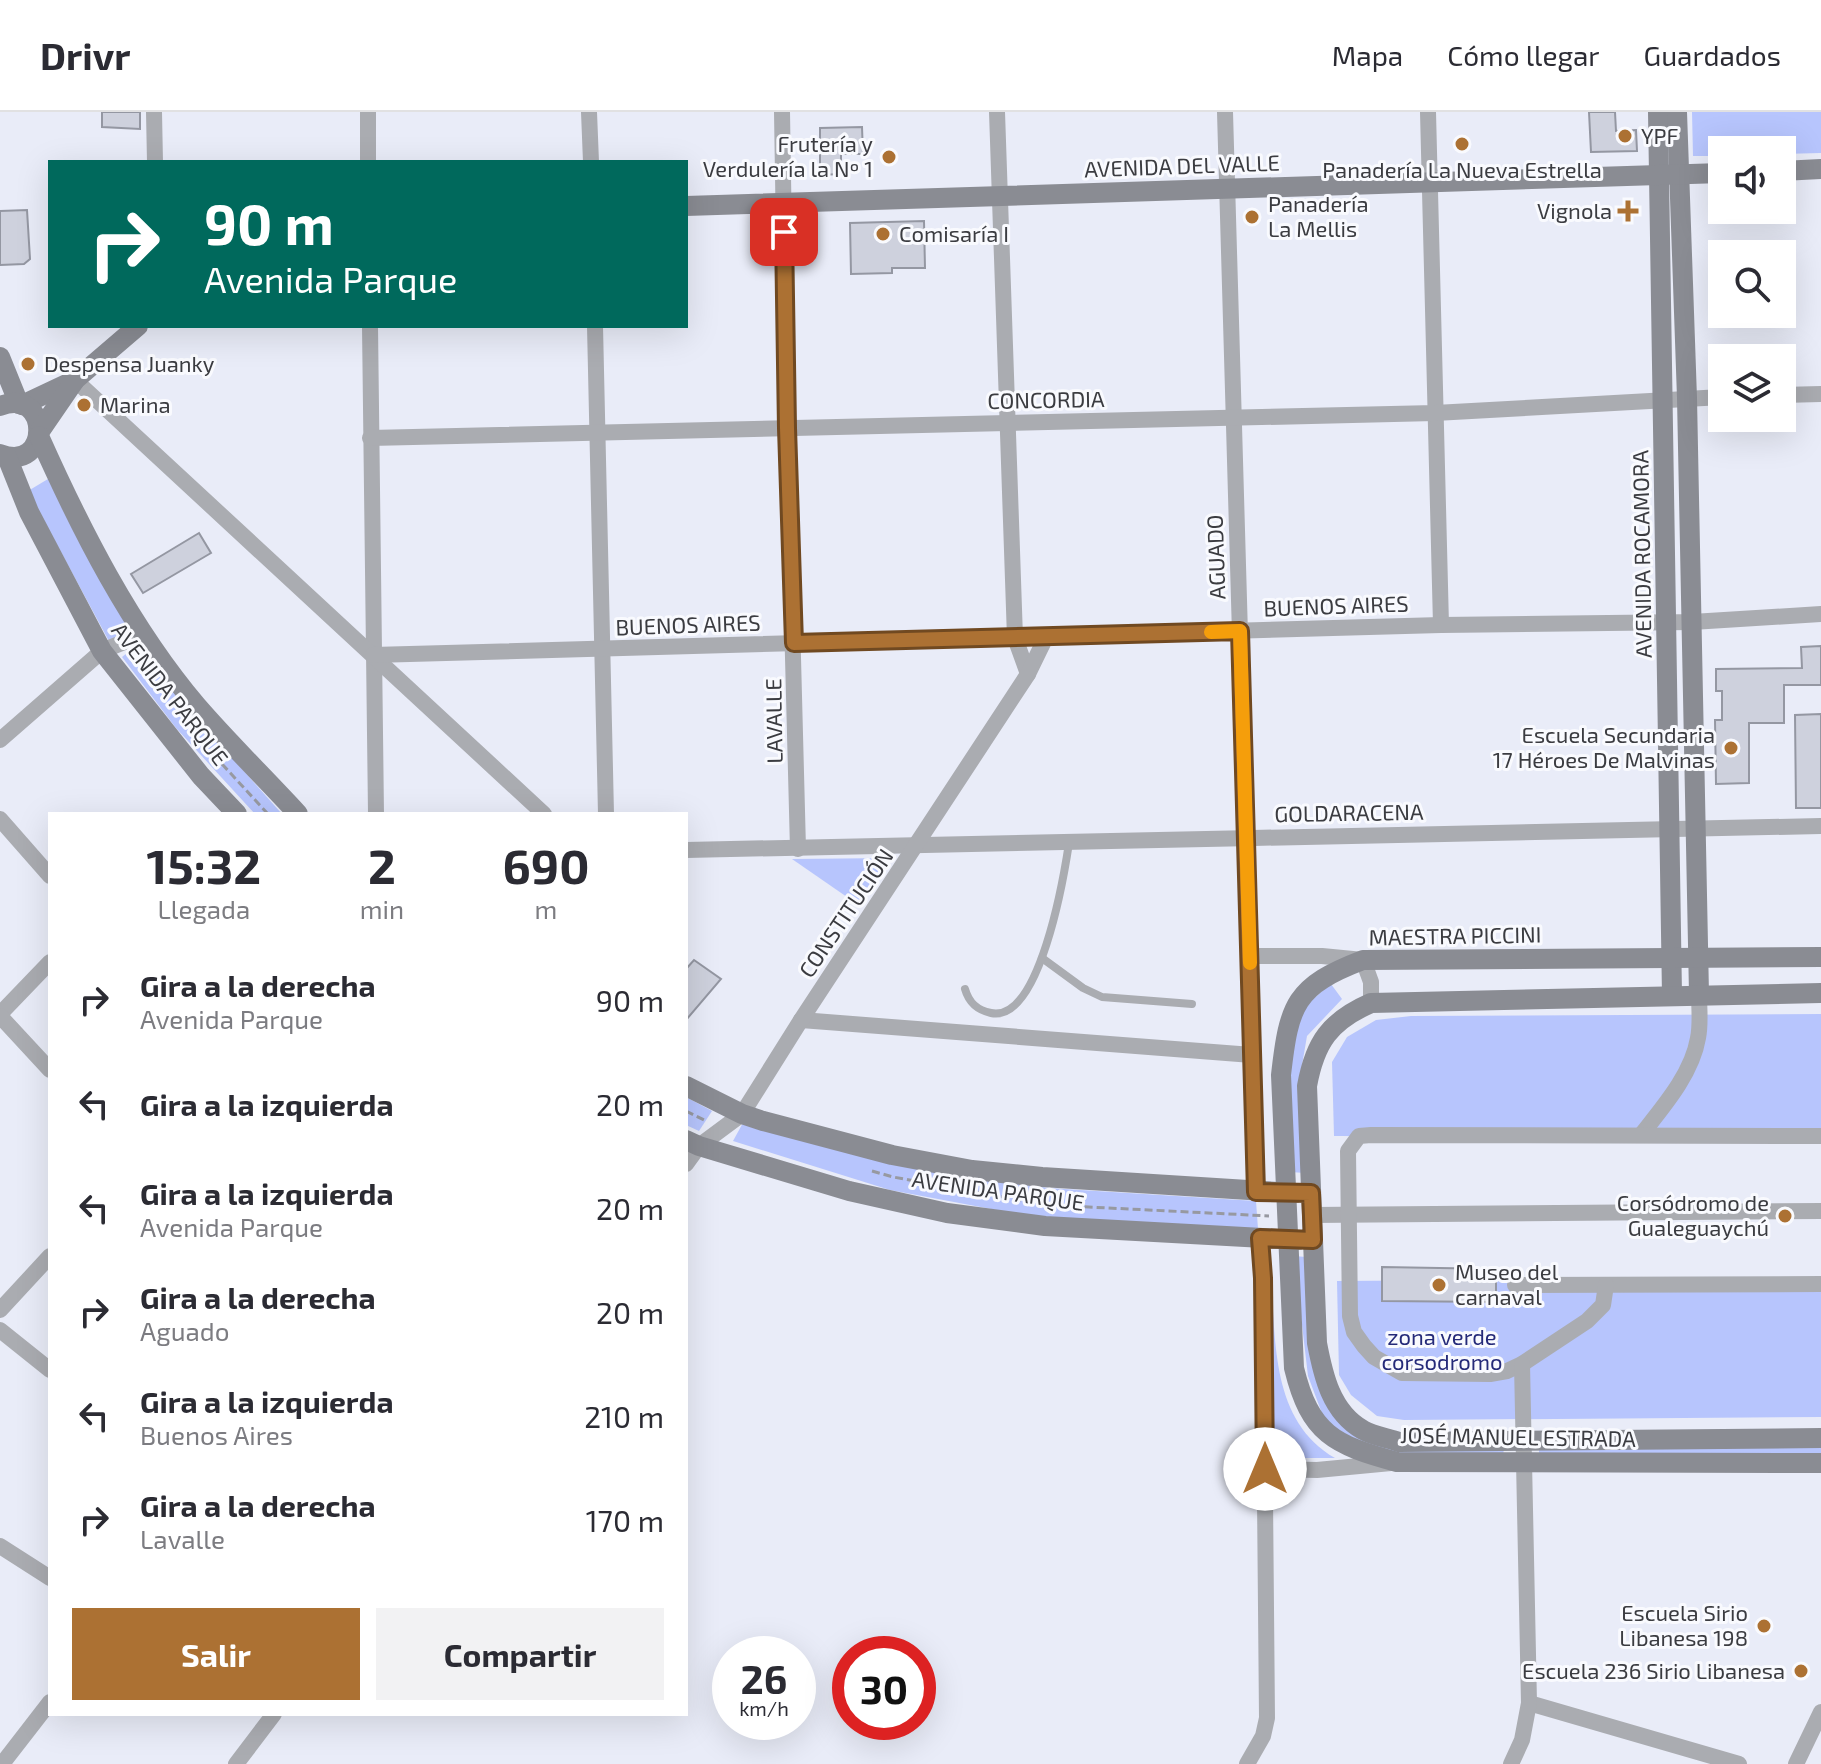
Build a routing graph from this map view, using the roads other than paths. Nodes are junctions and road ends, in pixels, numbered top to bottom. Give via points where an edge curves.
1 (154, 112) edge
2 (368, 112) edge
3 (589, 112) edge
4 (782, 112) edge
5 (997, 112) edge
6 (1225, 112) edge
7 (1428, 112) edge
8 (1658, 112) edge
9 (1677, 112) edge
10 (155, 160) edge
11 (368, 160) edge
12 (591, 160) edge
13 (1821, 169) edge
14 (1796, 170) edge
15 (1708, 173) edge
16 (1669, 174) junction
17 (1431, 183) junction
18 (1227, 189) junction
19 (1000, 196) junction
20 (784, 203) junction
21 (688, 206) edge
22 (136, 328) edge
23 (370, 328) edge
24 (595, 328) edge
25 (0, 357) edge
26 (75, 380) junction
27 (1821, 394) edge
28 (1796, 395) edge
29 (1708, 397) edge
30 (1687, 398) junction
31 (1664, 399) junction
32 (14, 405) edge
33 (1435, 413) junction
34 (1234, 418) junction
35 (1007, 423) junction
36 (787, 428) junction
37 (39, 433) junction
38 (597, 433) junction
39 (370, 438) junction
40 (2, 456) edge
41 (1821, 614) edge
42 (1667, 622) junction
43 (1692, 622) junction
44 (1441, 625) junction
45 (140, 628) junction
46 (1240, 631) junction
47 (1046, 637) junction
48 (1015, 638) junction
49 (794, 643) junction
50 (603, 649) junction
51 (102, 651) junction
52 (373, 655) junction
53 (1028, 674) junction
54 (0, 740) edge
55 (235, 812) edge
56 (296, 812) edge
57 (376, 812) edge
58 (542, 812) edge
59 (606, 812) edge
60 (0, 819) edge
61 (1821, 826) edge
62 (1671, 828) junction
63 (1696, 828) junction
64 (1246, 837) junction
65 (1069, 843) junction
66 (916, 847) junction
67 (798, 849) junction
68 (688, 850) edge
69 (48, 874) edge
70 (1249, 956) junction
71 (1821, 957) edge
72 (1042, 958) junction
73 (1672, 958) junction
74 (1700, 958) junction
75 (1363, 960) junction
76 (48, 964) edge
77 (965, 989) dead end
78 (1821, 993) edge
79 (1699, 994) junction
80 (1672, 995) junction
81 (1371, 1003) junction
82 (1192, 1004) dead end
83 (0, 1015) edge
84 (801, 1020) junction
85 (1252, 1055) junction
86 (48, 1068) edge
87 (688, 1087) edge
88 (742, 1114) junction
89 (1641, 1135) junction
90 (1821, 1136) edge
91 (693, 1143) edge
92 (1256, 1192) junction
93 (1284, 1193) junction
94 (1311, 1193) junction
95 (1821, 1211) edge
96 (1349, 1214) junction
97 (1312, 1215) junction
98 (1260, 1238) junction
99 (1287, 1240) junction
100 (1313, 1240) junction
101 (48, 1258) edge
102 (1821, 1284) edge
103 (1515, 1285) dead end
104 (1606, 1285) junction
105 (0, 1310) edge
106 (0, 1330) edge
107 (1522, 1364) junction
108 (48, 1368) edge
109 (1821, 1438) edge
110 (1525, 1440) junction
111 (1397, 1462) junction
112 (1525, 1462) junction
113 (1821, 1463) edge
114 (1265, 1469) junction
115 (0, 1546) edge
116 (48, 1577) edge
117 (1529, 1703) junction
118 (48, 1705) edge
119 (1821, 1712) edge
120 (272, 1716) edge
121 (2, 1764) edge
122 (236, 1764) edge
123 (1247, 1764) edge
124 (1511, 1764) edge
125 (1739, 1764) edge
126 (1796, 1764) edge

1 - 10 street
2 - 11 street
3 - 12 street
4 - 20 street, LAVALLE
5 - 19 street
6 - 18 street, AGUADO
7 - 17 street
8 - 16 main road, AVENIDA ROCAMORA
9 - 16 main road, AVENIDA ROCAMORA
13 - 14 main road
15 - 16 main road, AVENIDA DEL VALLE
16 - 17 main road, AVENIDA DEL VALLE
16 - 30 main road, AVENIDA ROCAMORA
16 - 31 main road, AVENIDA ROCAMORA
17 - 18 main road, AVENIDA DEL VALLE
17 - 33 street
18 - 19 main road, AVENIDA DEL VALLE
18 - 34 street, AGUADO
19 - 20 main road, AVENIDA DEL VALLE
19 - 35 street
20 - 21 main road, AVENIDA DEL VALLE
20 - 36 street, LAVALLE
22 - 26 main road
23 - 39 street
24 - 38 street
25 - 32 main road, AVENIDA PARQUE
26 - 32 main road
26 - 37 main road
26 - 52 street
27 - 28 street
29 - 30 street, CONCORDIA
30 - 31 street, CONCORDIA
30 - 43 main road, AVENIDA ROCAMORA
31 - 33 street, CONCORDIA
31 - 42 main road, AVENIDA ROCAMORA
32 - 37 main road, AVENIDA PARQUE via 36,417
33 - 34 street, CONCORDIA
33 - 44 street
34 - 35 street, CONCORDIA
34 - 46 street, AGUADO
35 - 36 street, CONCORDIA
35 - 48 street
36 - 38 street, CONCORDIA
36 - 49 street, LAVALLE
37 - 40 main road via 24,455
37 - 45 main road, AVENIDA PARQUE via 69,501
38 - 39 street, CONCORDIA
38 - 50 street
39 - 52 street
40 - 51 main road, AVENIDA PARQUE
41 - 43 street, BUENOS AIRES
42 - 43 street, BUENOS AIRES
42 - 44 street, BUENOS AIRES
42 - 62 main road, AVENIDA ROCAMORA
43 - 63 main road, AVENIDA ROCAMORA
44 - 46 street, BUENOS AIRES
45 - 51 street
45 - 56 main road, AVENIDA PARQUE via 196,705
46 - 47 street, BUENOS AIRES
46 - 64 street, AGUADO
47 - 48 street, BUENOS AIRES
47 - 53 street, CONSTITUCIÓN
48 - 49 street, BUENOS AIRES
48 - 53 street
49 - 50 street, BUENOS AIRES
49 - 67 street, LAVALLE
50 - 52 street, BUENOS AIRES
50 - 59 street
51 - 54 street
51 - 55 main road, AVENIDA PARQUE
52 - 57 street
52 - 58 street
53 - 66 street, CONSTITUCIÓN
60 - 69 street
61 - 63 street, GOLDARACENA
62 - 63 street, GOLDARACENA
62 - 64 street, GOLDARACENA
62 - 73 main road, AVENIDA ROCAMORA
63 - 74 main road, AVENIDA ROCAMORA
64 - 65 street, GOLDARACENA
64 - 70 street, AGUADO
65 - 66 street, GOLDARACENA
65 - 72 lane via 1061,896
66 - 67 street, GOLDARACENA
66 - 84 street, CONSTITUCIÓN
67 - 68 street, GOLDARACENA
70 - 75 street
70 - 85 street, AGUADO
71 - 74 main road, MAESTRA PICCINI
72 - 77 lane via 1026,992 1009,1010 995,1014 979,1009
72 - 82 lane via 1102,997
73 - 74 main road, MAESTRA PICCINI
73 - 75 main road, MAESTRA PICCINI
73 - 80 main road, AVENIDA ROCAMORA
74 - 79 main road, AVENIDA ROCAMORA
75 - 81 street
75 - 93 main road, MAESTRA PICCINI via 1317,980 1298,1002 1285,1032
76 - 83 street
78 - 79 main road
79 - 80 main road
79 - 89 street via 1694,1053
80 - 81 main road
81 - 94 main road via 1326,1033 1312,1056 1307,1086
83 - 86 street
84 - 85 street
84 - 88 street, CONSTITUCIÓN
85 - 92 street, AGUADO
87 - 88 main road, AVENIDA PARQUE
88 - 91 street, CONSTITUCIÓN
88 - 92 main road, AVENIDA PARQUE via 892,1155 972,1170
89 - 90 street
89 - 96 street via 1359,1136 1348,1151
91 - 98 main road, AVENIDA PARQUE via 849,1191 947,1213 1045,1226
92 - 93 main road, AVENIDA PARQUE
93 - 94 main road, AVENIDA PARQUE
93 - 99 main road, JOSÉ MANUEL ESTRADA
94 - 97 main road, JOSÉ MANUEL ESTRADA
95 - 96 street
96 - 97 street
96 - 107 street via 1350,1316 1354,1332 1374,1357 1402,1373 1420,1375 1490,1374
97 - 100 main road, JOSÉ MANUEL ESTRADA
98 - 99 main road, AVENIDA PARQUE
98 - 114 street
99 - 100 main road, AVENIDA PARQUE
99 - 111 main road, JOSÉ MANUEL ESTRADA via 1300,1395 1322,1429 1350,1449
100 - 110 main road, JOSÉ MANUEL ESTRADA via 1323,1375 1333,1400 1362,1430 1399,1442
101 - 105 street
102 - 104 street
103 - 104 street
104 - 107 street via 1603,1305 1587,1321
106 - 108 street
107 - 110 street
109 - 110 main road, JOSÉ MANUEL ESTRADA
110 - 112 street
111 - 112 main road, JOSÉ MANUEL ESTRADA
111 - 114 street
112 - 113 main road, JOSÉ MANUEL ESTRADA
112 - 117 street
114 - 123 street via 1267,1718
115 - 116 street
117 - 124 street via 1528,1721
117 - 125 street
118 - 121 street
119 - 126 street
120 - 122 street

